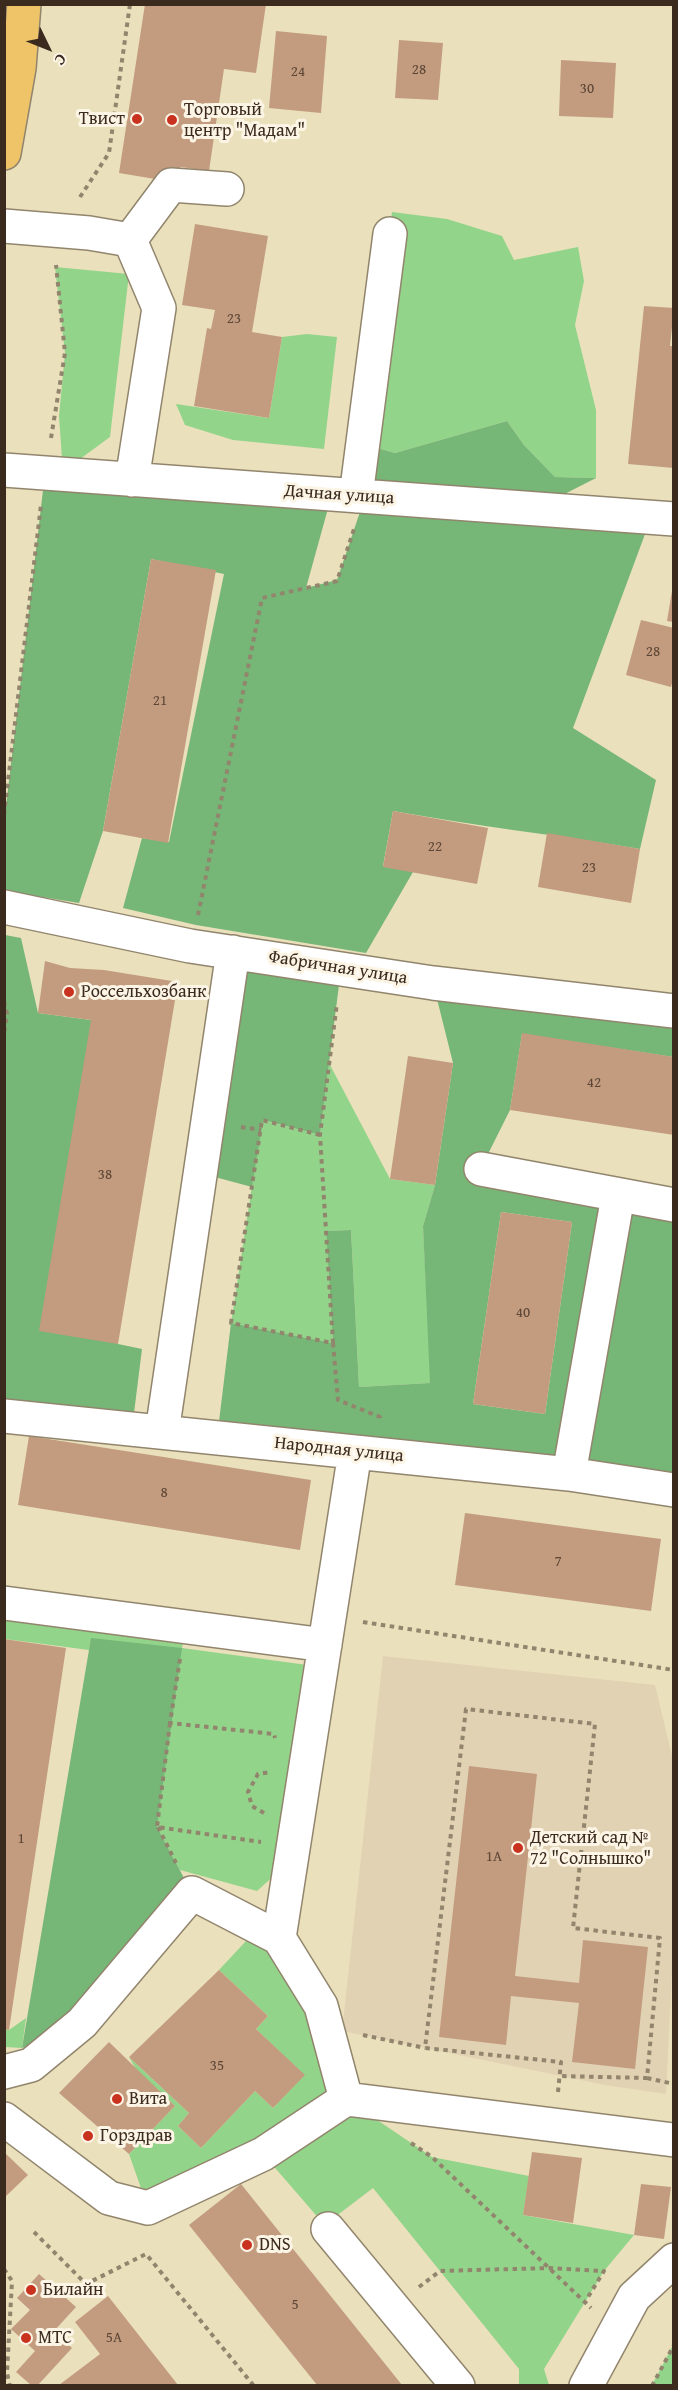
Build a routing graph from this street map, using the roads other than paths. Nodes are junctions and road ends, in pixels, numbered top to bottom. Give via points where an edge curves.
1 (24, 4) edge
2 (4, 153) edge
3 (227, 189) dead end
4 (4, 226) edge
5 (390, 234) dead end
6 (130, 240) junction
7 (4, 470) edge
8 (132, 480) junction
9 (361, 496) junction
10 (674, 519) edge
11 (4, 907) edge
12 (233, 952) junction
13 (674, 1011) edge
14 (481, 1169) dead end
15 (618, 1196) junction
16 (674, 1205) edge
17 (4, 1416) edge
18 (162, 1432) junction
19 (365, 1453) junction
20 (568, 1474) junction
21 (674, 1490) edge
22 (4, 1603) edge
23 (325, 1645) junction
24 (279, 1938) junction
25 (4, 2072) edge
26 (346, 2099) junction
27 (4, 2120) edge
28 (674, 2140) edge
29 (328, 2229) dead end
30 (674, 2260) edge
31 (458, 2385) edge
32 (586, 2385) edge

1 - 2 main road via 19,68
3 - 6 street via 171,185
4 - 6 street
5 - 9 street
6 - 8 street via 159,308
7 - 8 street, Дачная улица
8 - 9 street, Дачная улица
9 - 10 street, Дачная улица
11 - 12 street, Фабричная улица
12 - 13 street, Фабричная улица via 433,983
12 - 18 street
14 - 15 street
15 - 16 street
15 - 20 street
17 - 18 street, Народная улица
18 - 19 street, Народная улица
19 - 20 street, Народная улица
19 - 23 street
20 - 21 street, Народная улица
22 - 23 street
23 - 24 street
24 - 25 street via 192,1893 82,2023 31,2065
24 - 26 street via 321,2006
26 - 27 street via 263,2154 148,2208 109,2198
26 - 28 street
29 - 31 street
30 - 32 street via 634,2297

